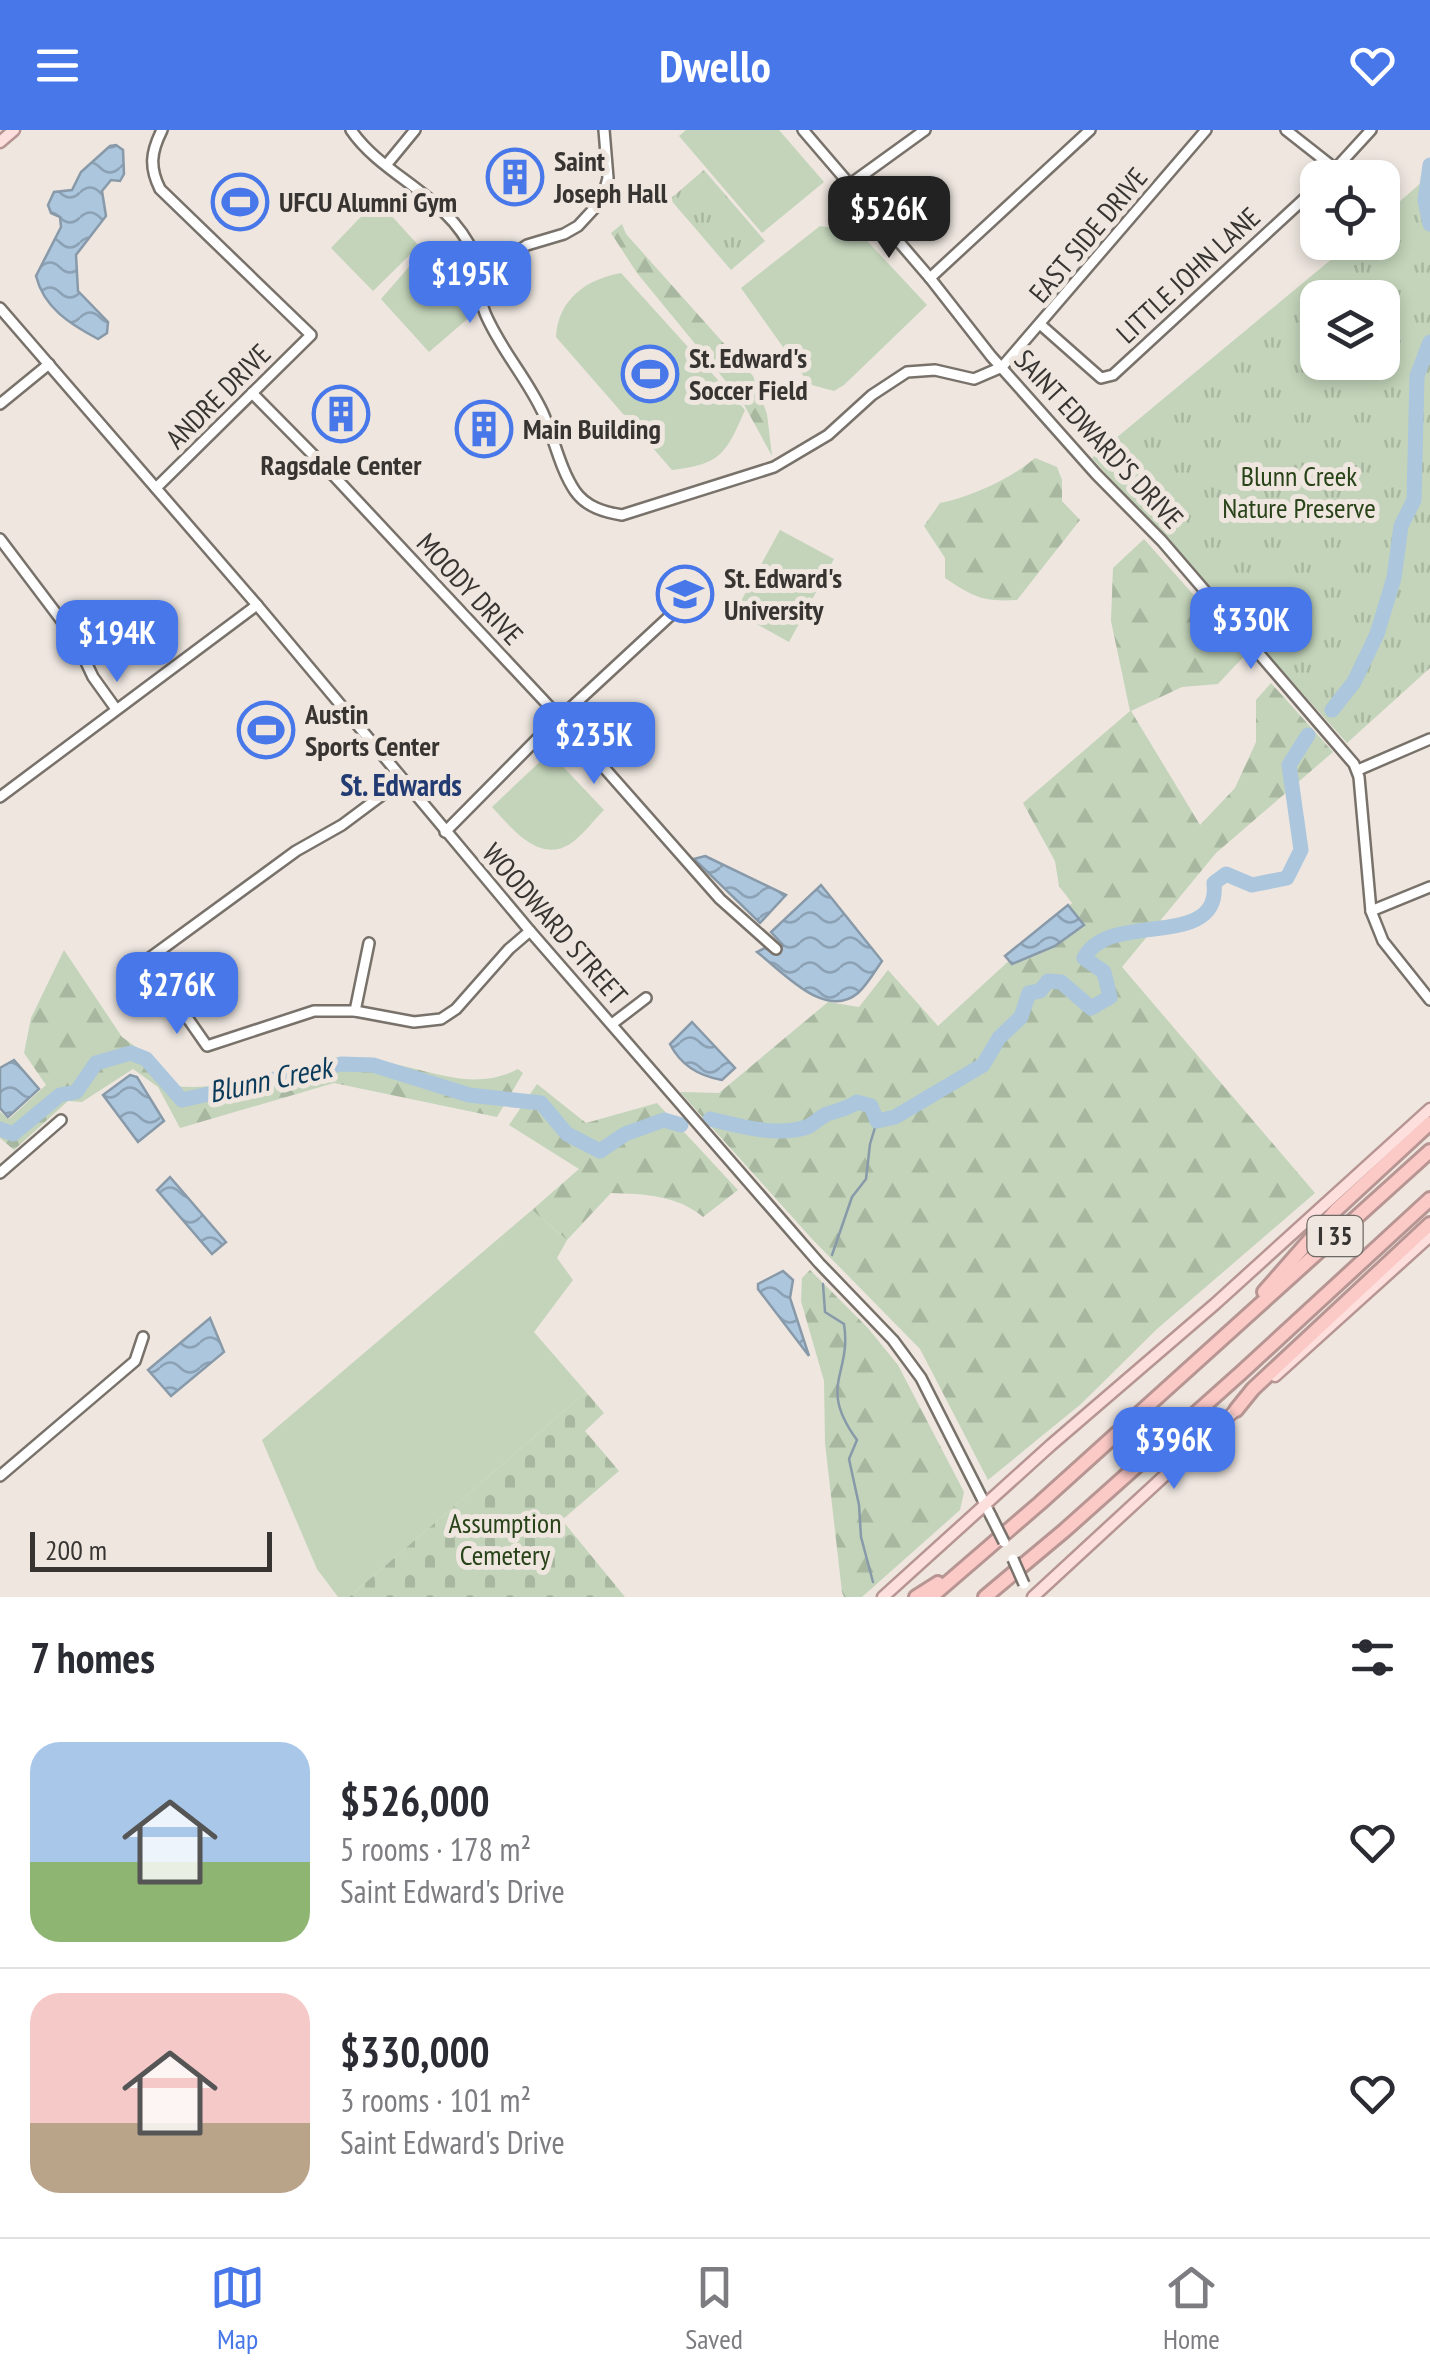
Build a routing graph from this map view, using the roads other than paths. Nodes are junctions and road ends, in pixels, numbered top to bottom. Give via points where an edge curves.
1 (14, 130) edge
2 (162, 130) edge
3 (350, 130) edge
4 (415, 130) edge
5 (604, 130) edge
6 (803, 130) edge
7 (926, 130) edge
8 (1090, 130) edge
9 (1206, 130) edge
10 (1286, 130) edge
11 (1370, 130) edge
12 (0, 142) edge
13 (1325, 160) edge
14 (1343, 160) edge
15 (387, 164) junction
16 (849, 185) junction
17 (1300, 203) edge
18 (481, 276) junction
19 (930, 278) junction
20 (0, 308) edge
21 (1041, 325) junction
22 (49, 364) junction
23 (1002, 367) junction
24 (252, 393) junction
25 (0, 404) edge
26 (156, 488) junction
27 (0, 539) edge
28 (257, 605) junction
29 (672, 614) dead end
30 (116, 710) junction
31 (560, 718) junction
32 (1430, 740) edge
33 (1358, 770) junction
34 (402, 780) junction
35 (0, 797) edge
36 (445, 832) junction
37 (1430, 886) edge
38 (1372, 911) junction
39 (530, 932) junction
40 (369, 942) dead end
41 (776, 949) dead end
42 (646, 998) dead end
43 (1430, 1000) edge
44 (354, 1012) junction
45 (612, 1024) junction
46 (1430, 1108) edge
47 (61, 1120) dead end
48 (1430, 1123) edge
49 (1430, 1150) edge
50 (0, 1172) edge
51 (1430, 1199) edge
52 (1430, 1224) edge
53 (1424, 1236) edge
54 (1240, 1322) junction
55 (143, 1337) dead end
56 (1236, 1410) joint
57 (0, 1476) edge
58 (988, 1510) junction
59 (957, 1572) junction
60 (883, 1597) edge
61 (916, 1597) edge
62 (931, 1597) edge
63 (986, 1597) edge
64 (1032, 1597) edge

1 - 12 main road
2 - 24 street, ANDRE DRIVE via 151,159 160,189 311,335
3 - 15 street
4 - 15 street
5 - 18 street via 608,178 602,200 578,226 527,246
6 - 16 street, SAINT EDWARD'S DRIVE
7 - 16 street
8 - 19 street
9 - 21 street, EAST SIDE DRIVE
10 - 13 street
11 - 14 street
15 - 18 street via 464,234
16 - 19 street, SAINT EDWARD'S DRIVE
17 - 21 street, LITTLE JOHN LANE via 1112,376 1101,378
18 - 23 street via 484,311 542,410 574,491 612,514 636,513 774,466 828,435 907,372 974,379
19 - 23 street, SAINT EDWARD'S DRIVE
20 - 22 street, WOODWARD STREET
21 - 23 street, EAST SIDE DRIVE
22 - 25 street
22 - 26 street, WOODWARD STREET
23 - 33 street, SAINT EDWARD'S DRIVE
24 - 26 street, ANDRE DRIVE
24 - 31 street, MOODY DRIVE
26 - 28 street, WOODWARD STREET
27 - 30 street via 74,637
28 - 30 street
28 - 34 street, WOODWARD STREET
29 - 31 street
30 - 35 street
31 - 36 street
31 - 41 street, MOODY DRIVE via 720,899
32 - 33 street
33 - 38 street
34 - 36 street, WOODWARD STREET
34 - 44 street via 147,960 207,1046 314,1011
36 - 39 street, WOODWARD STREET
37 - 38 street
38 - 43 street via 1393,956
39 - 44 street via 441,1019 414,1022
39 - 45 street, WOODWARD STREET
40 - 44 street
42 - 45 street
45 - 58 street, WOODWARD STREET via 893,1340 921,1378
46 - 58 main road
47 - 50 street
48 - 54 highway via 1336,1210
49 - 54 highway, I 35
51 - 63 highway, I 35
52 - 53 highway
53 - 56 highway
54 - 59 highway, I 35
55 - 57 street via 135,1361
56 - 64 main road
58 - 60 main road
58 - 64 street, WOODWARD STREET, bridge
59 - 61 highway
59 - 62 highway, I 35

